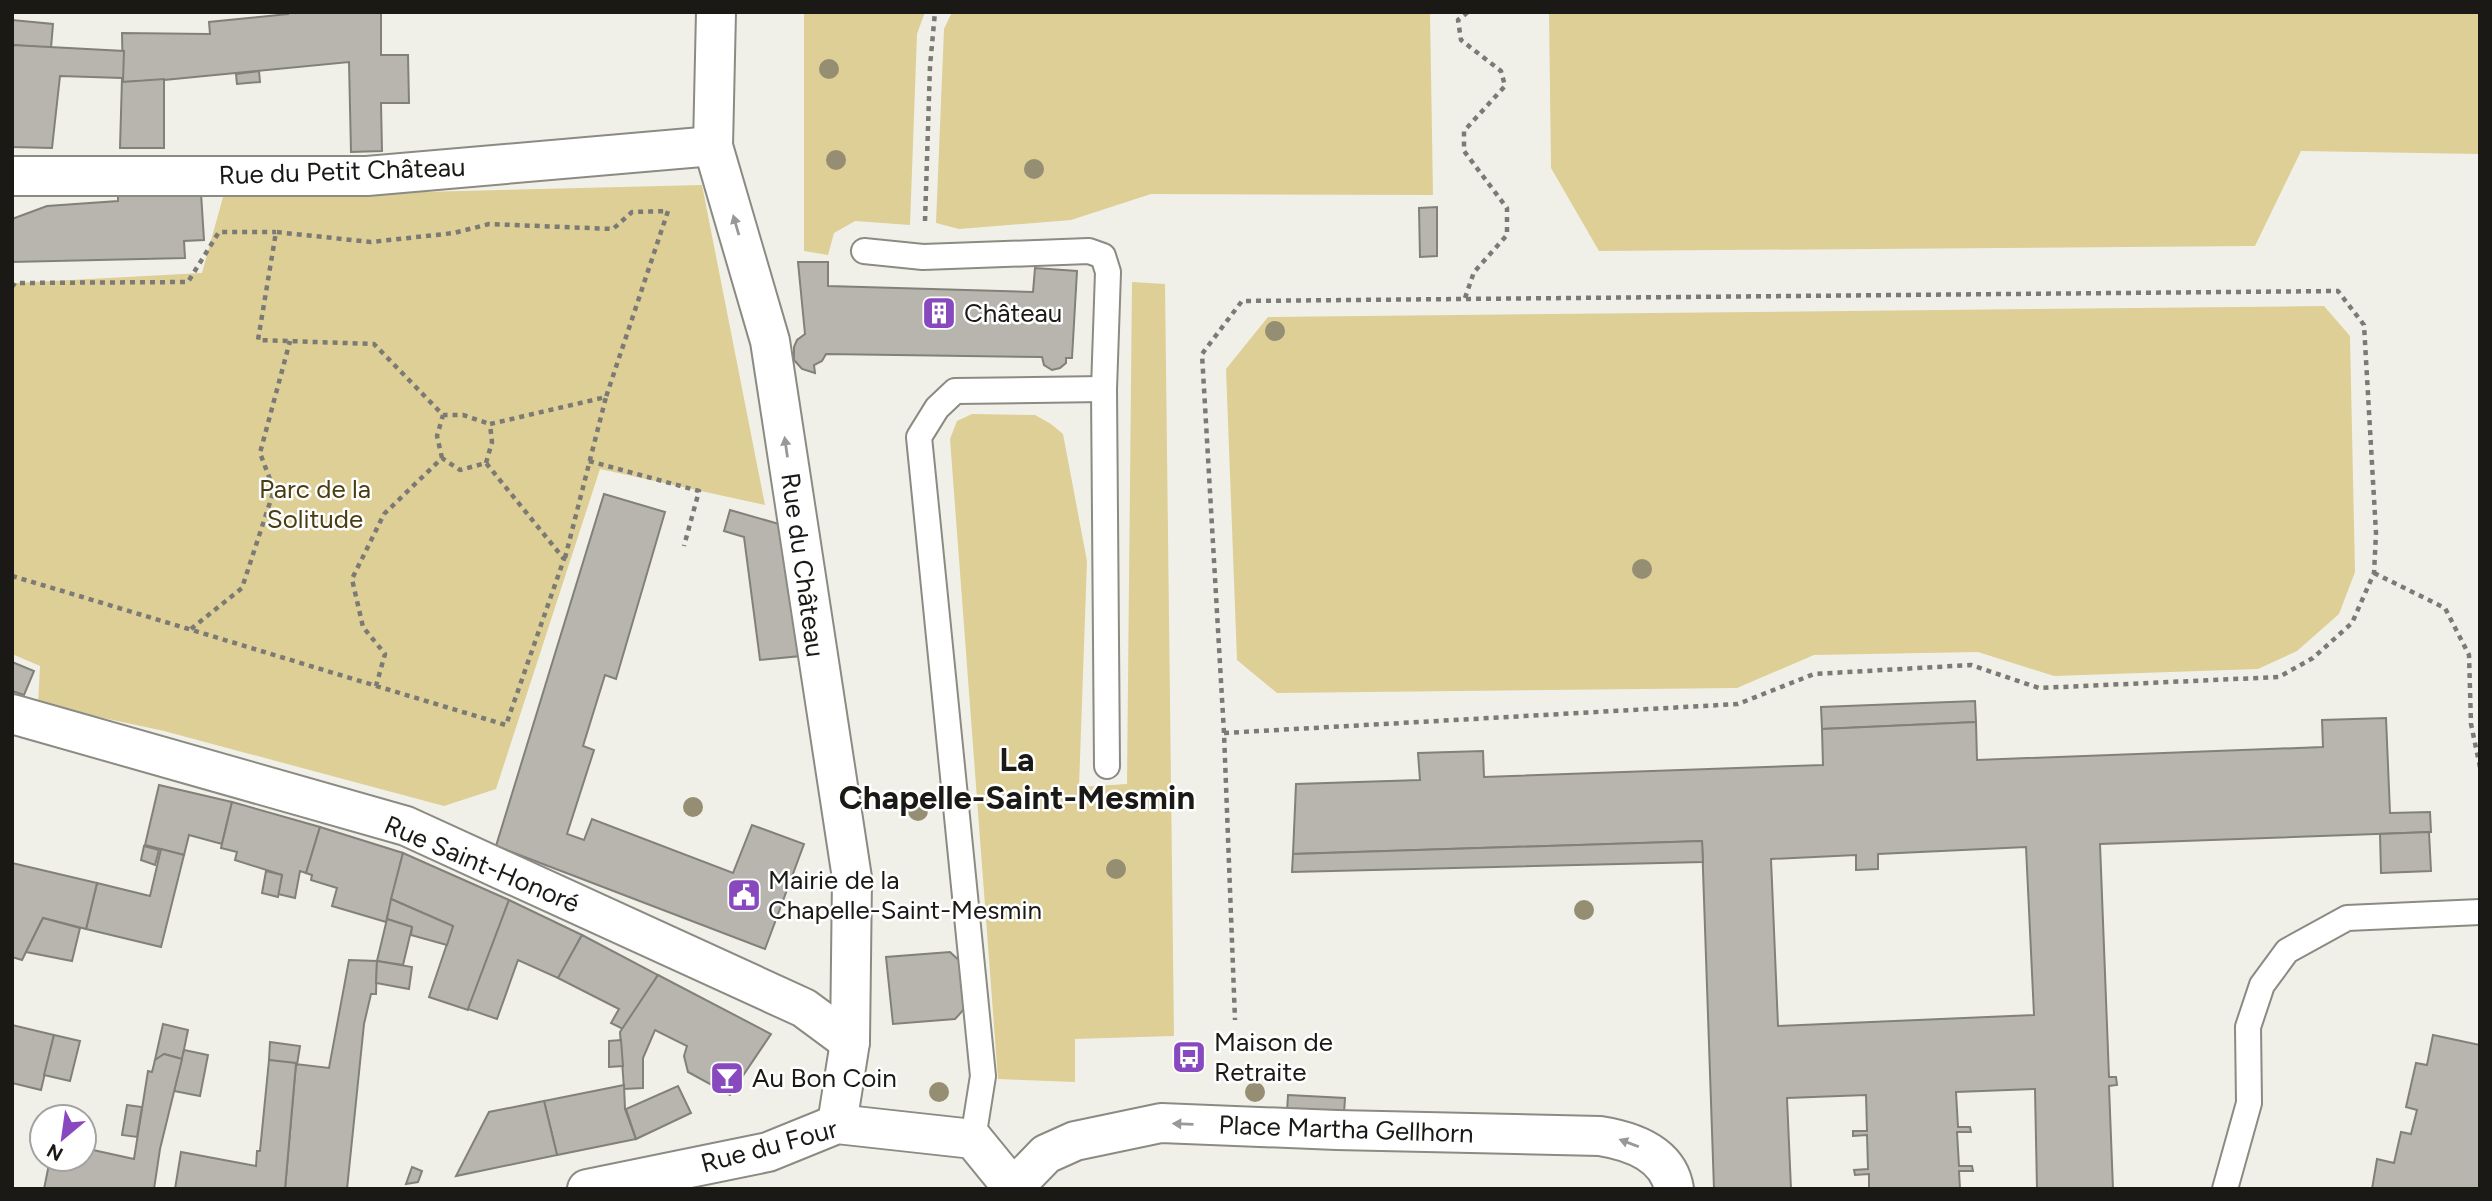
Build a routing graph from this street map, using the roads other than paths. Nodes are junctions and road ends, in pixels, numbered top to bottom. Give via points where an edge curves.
1 (716, 12) edge
2 (713, 146) junction
3 (12, 176) edge
4 (864, 251) dead end
5 (1104, 389) junction
6 (12, 714) edge
7 (1107, 766) dead end
8 (2480, 912) edge
9 (850, 1042) junction
10 (837, 1124) junction
11 (974, 1139) junction
12 (587, 1189) edge
13 (1014, 1189) edge
14 (1674, 1189) edge
15 (2225, 1189) edge

1 - 2 street, Rue du Château
2 - 3 street, Rue du Petit Château via 367,176
9 -> 2 street, Rue du Château via 852,878 770,341
4 - 5 lane via 923,257 1089,251 1103,257 1108,272
5 - 7 lane
5 - 11 lane via 955,391 937,408 919,437 983,1076
6 - 9 street, Rue Saint-Honoré via 406,826 804,1008
8 - 15 lane via 2347,918 2287,951 2262,985 2248,1027 2249,1103
9 - 10 street, Rue du Château
10 - 11 street, Rue du Four
10 - 12 street, Rue du Four via 768,1152
11 - 13 street
14 -> 13 street, Place Martha Gellhorn via 1672,1175 1652,1153 1625,1140 1600,1136 1161,1123 1065,1145 1046,1154

